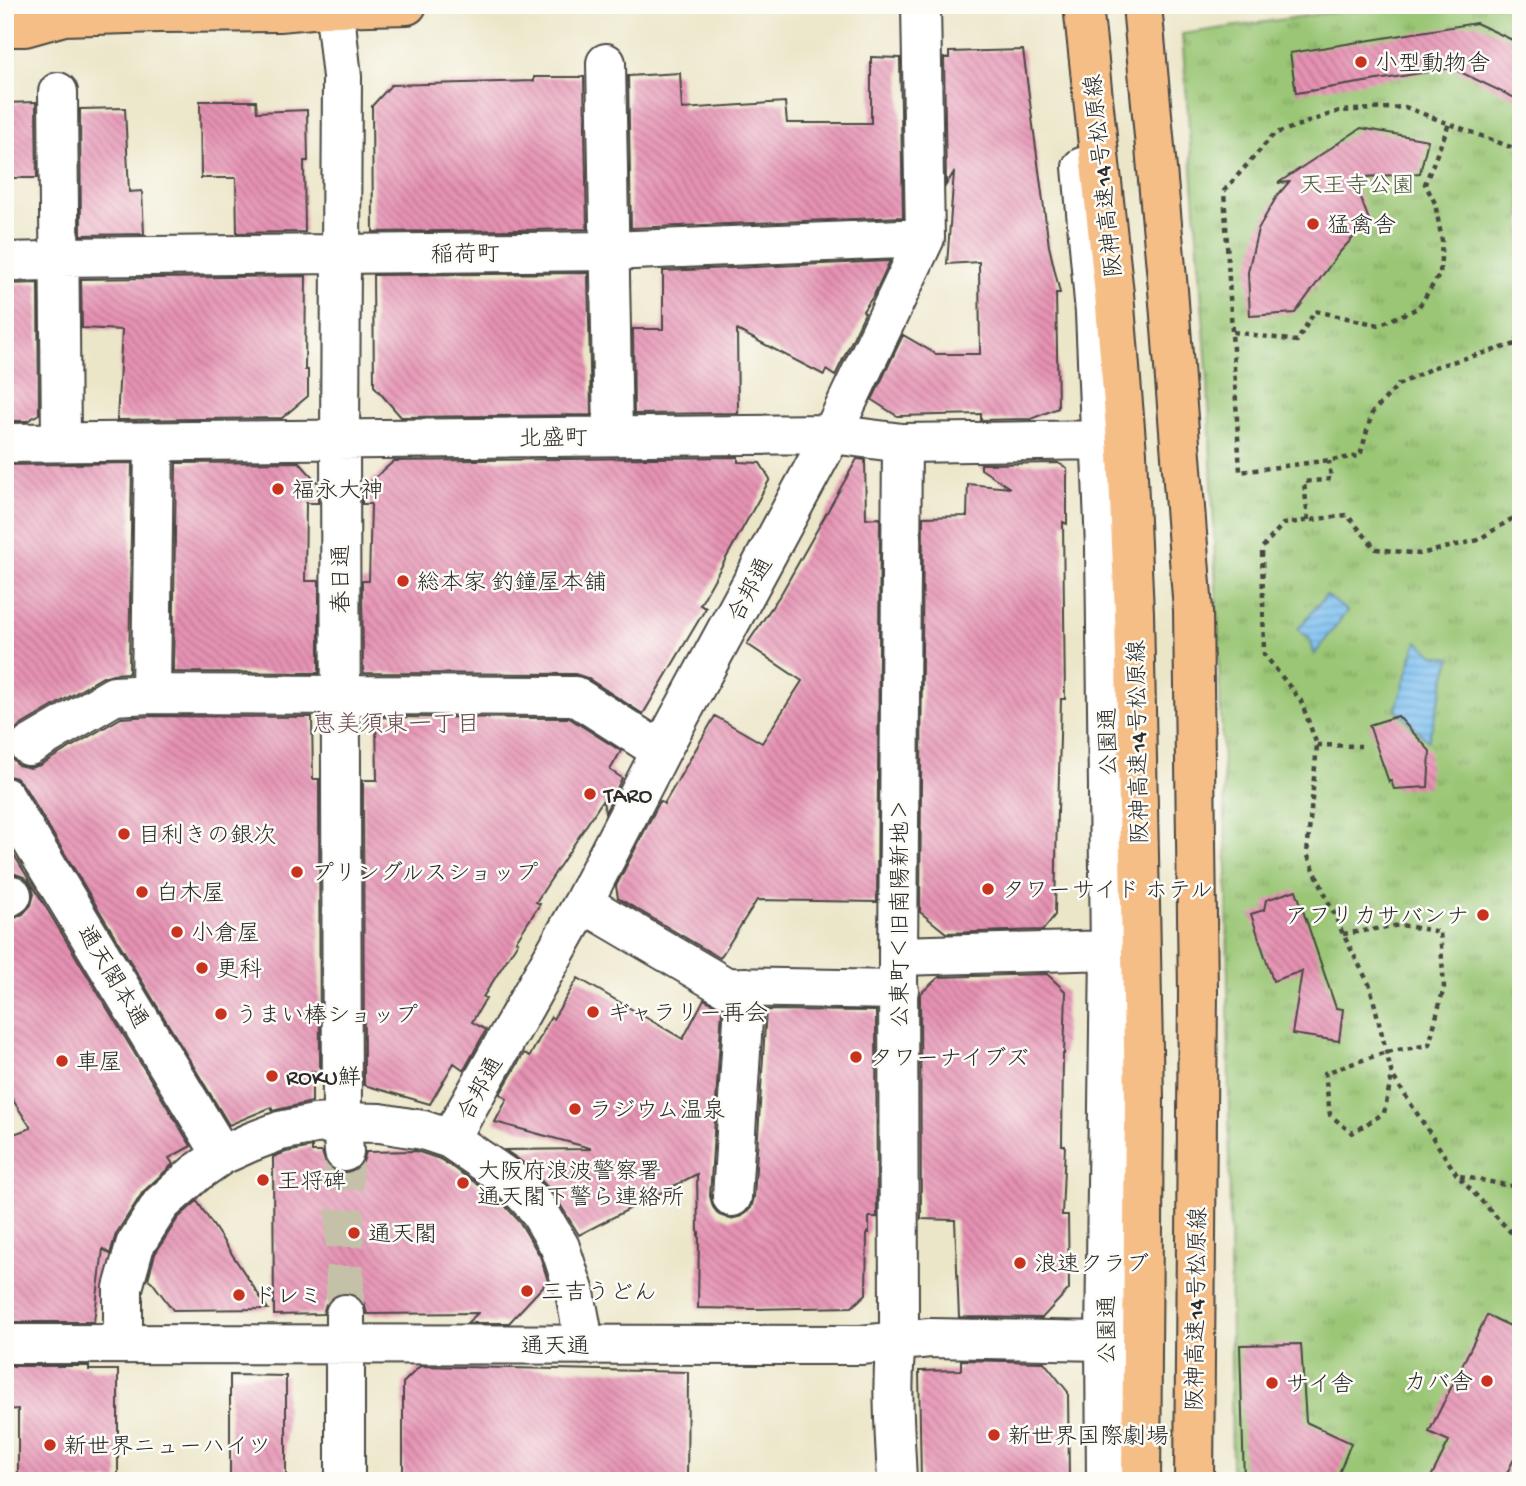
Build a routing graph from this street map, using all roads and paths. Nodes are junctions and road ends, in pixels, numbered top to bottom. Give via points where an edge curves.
1 (407, 5) edge
2 (921, 5) edge
3 (1080, 5) edge
4 (1142, 5) edge
5 (334, 6) edge
6 (5, 8) edge
7 (64, 16) junction
8 (5, 27) edge
9 (606, 63) dead end
10 (58, 92) dead end
11 (1449, 124) junction
12 (1521, 151) edge
13 (925, 238) junction
14 (610, 251) junction
15 (342, 255) junction
16 (60, 257) junction
17 (5, 262) edge
18 (1521, 327) edge
19 (1233, 332) junction
20 (1516, 344) junction
21 (1521, 357) edge
22 (832, 434) junction
23 (613, 436) junction
24 (340, 439) junction
25 (1101, 440) junction
26 (154, 441) junction
27 (61, 442) junction
28 (5, 443) edge
29 (902, 443) junction
30 (1329, 461) junction
31 (1521, 513) edge
32 (1308, 520) junction
33 (151, 694) junction
34 (341, 695) junction
35 (1317, 745) junction
36 (29, 746) dead end
37 (1361, 746) dead end
38 (662, 751) junction
39 (5, 797) edge
40 (583, 903) junction
41 (1343, 934) junction
42 (1110, 950) junction
43 (898, 973) junction
44 (745, 987) junction
45 (1385, 1052) junction
46 (1392, 1075) junction
47 (343, 1137) junction
48 (450, 1139) junction
49 (222, 1155) junction
50 (1457, 1175) junction
51 (1521, 1188) edge
52 (732, 1197) dead end
53 (1521, 1243) edge
54 (346, 1329) junction
55 (896, 1341) junction
56 (1105, 1341) junction
57 (122, 1343) junction
58 (5, 1344) edge
59 (581, 1345) junction
60 (345, 1481) edge
61 (897, 1481) edge
62 (1106, 1481) edge
63 (1141, 1481) edge
64 (1194, 1481) edge

1 - 5 highway
2 - 13 street, 合邦通
3 - 25 street, 公園通 via 1070,33 1095,313
3 - 63 highway, 阪神高速14号松原線 via 1114,294 1134,612 1143,1098
4 - 64 highway, 阪神高速14号松原線 via 1193,610 1198,993
5 - 7 highway via 279,12
5 - 15 street, 春日通 via 342,77
6 - 7 highway via 25,6
7 - 8 highway via 25,27
9 - 14 street
10 - 16 street
11 - 12 path
11 - 19 path via 1405,107 1339,111 1274,134 1224,191
11 - 19 path via 1425,184 1435,203 1443,242 1440,274 1419,308 1379,326 1315,311 1297,341
13 - 14 street, 稲荷町
13 - 22 street, 合邦通
14 - 15 street, 稲荷町
14 - 23 street
15 - 16 street, 稲荷町
15 - 24 street, 春日通
16 - 17 street, 稲荷町
16 - 27 street
18 - 20 path
19 - 30 path via 1240,472
20 - 21 path
20 - 30 path via 1434,367 1398,385 1372,413 1360,456
22 - 23 street, 北盛町
22 - 29 street, 北盛町
22 - 38 street, 合邦通
23 - 24 street, 北盛町
24 - 26 street, 北盛町
24 - 34 street, 春日通
25 - 29 street, 北盛町
25 - 42 street, 公園通
26 - 27 street, 北盛町
26 - 33 street
27 - 28 street, 北盛町
29 - 43 street, 公東町＜旧南陽新地＞
30 - 32 path via 1331,479 1304,482
31 - 32 path via 1478,540 1420,554 1376,549 1347,515
32 - 35 path via 1283,524 1262,548 1264,654 1301,701
33 - 34 street
33 - 36 street via 114,696
34 - 38 street via 575,696
34 - 47 street, 春日通
35 - 37 path
35 - 41 path via 1307,854
38 - 40 street, 合邦通
39 - 49 street, 通天閣本通
40 - 44 street via 726,987
40 - 48 street, 合邦通
41 - 45 path via 1370,986
41 - 45 path via 1401,925 1440,932 1444,987 1429,1045
42 - 43 street
42 - 56 street, 公園通
43 - 44 street
43 - 55 street, 公東町＜旧南陽新地＞ via 900,1324
44 - 52 street
45 - 46 path
45 - 46 path via 1325,1073 1331,1115 1352,1133 1384,1114
46 - 50 path
47 - 48 street via 380,1123
47 - 49 street via 315,1124 280,1131
48 - 59 street via 512,1181 537,1208 560,1247 575,1293
49 - 57 street via 161,1204 135,1245 123,1288
50 - 51 path
50 - 53 path
54 - 57 street, 通天通
54 - 59 street, 通天通
54 - 60 street
55 - 56 street, 通天通
55 - 59 street, 通天通 via 861,1345
55 - 61 street, 公東町＜旧南陽新地＞
56 - 62 street, 公園通
57 - 58 street, 通天通

